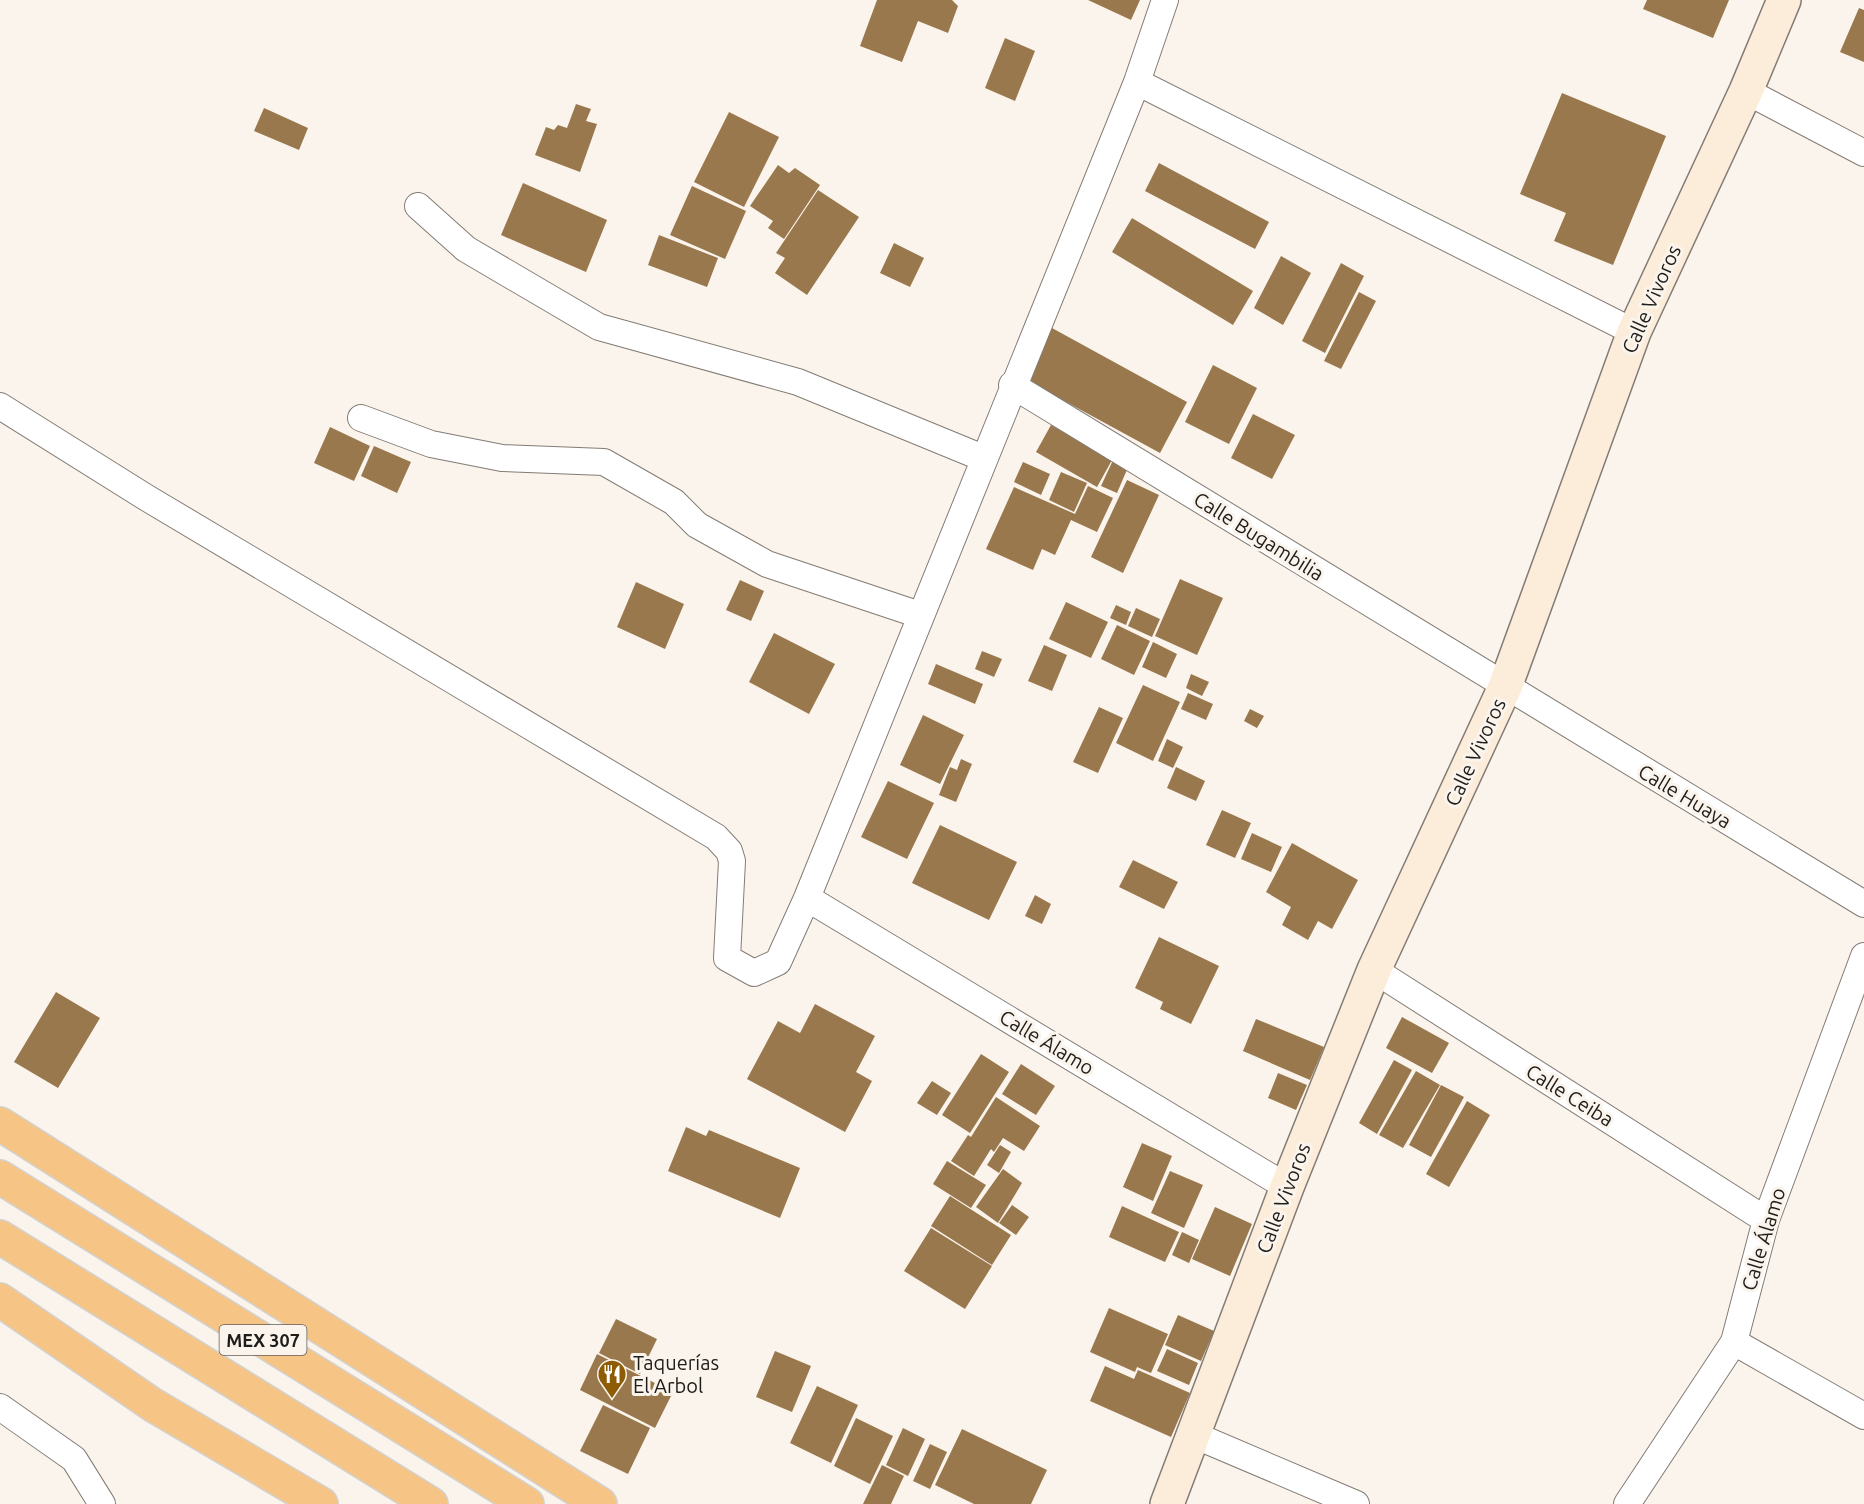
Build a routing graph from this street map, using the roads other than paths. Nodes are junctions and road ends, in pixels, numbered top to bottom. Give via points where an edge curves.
1 (1165, 0) edge
2 (1784, 0) edge
3 (1137, 82) junction
4 (1746, 91) junction
5 (1864, 153) edge
6 (418, 206) dead end
7 (1634, 332) junction
8 (1012, 385) junction
9 (0, 406) edge
10 (361, 418) dead end
11 (983, 458) junction
12 (920, 615) junction
13 (1505, 687) junction
14 (807, 898) junction
15 (1864, 904) edge
16 (1864, 956) edge
17 (1374, 970) junction
18 (0, 1125) edge
19 (0, 1177) edge
20 (1287, 1187) junction
21 (1766, 1220) junction
22 (0, 1237) edge
23 (0, 1300) edge
24 (1734, 1342) junction
25 (0, 1407) edge
26 (1864, 1416) edge
27 (1194, 1435) junction
28 (102, 1504) edge
29 (321, 1504) edge
30 (431, 1504) edge
31 (527, 1504) edge
32 (600, 1504) edge
33 (1167, 1504) edge
34 (1356, 1504) edge
35 (1627, 1504) edge

1 - 3 street
2 - 4 street, Calle Vivoros
3 - 7 street
3 - 8 street
4 - 5 street
4 - 7 street, Calle Vivoros
6 - 11 street via 466,249 599,327 798,382
7 - 13 street, Calle Vivoros
8 - 11 street
8 - 13 street, Calle Bugambilia
9 - 14 street via 147,498 716,837 729,851 732,861 728,958 754,973 778,962
10 - 12 street via 431,444 502,458 604,462 674,502 697,525 766,564
11 - 12 street
12 - 14 street
13 - 15 street, Calle Huaya
13 - 17 street, Calle Vivoros
14 - 20 street, Calle Álamo
16 - 21 street, Calle Álamo
17 - 20 street, Calle Vivoros
17 - 21 street, Calle Ceiba
18 - 32 highway
19 - 31 highway, MEX 307
20 - 27 street, Calle Vivoros
21 - 24 street, Calle Álamo
22 - 30 highway, MEX 307
23 - 29 highway via 153,1405
24 - 26 street
24 - 35 street, Calle Álamo
25 - 28 street via 74,1459
27 - 33 street, Calle Vivoros
27 - 34 street

